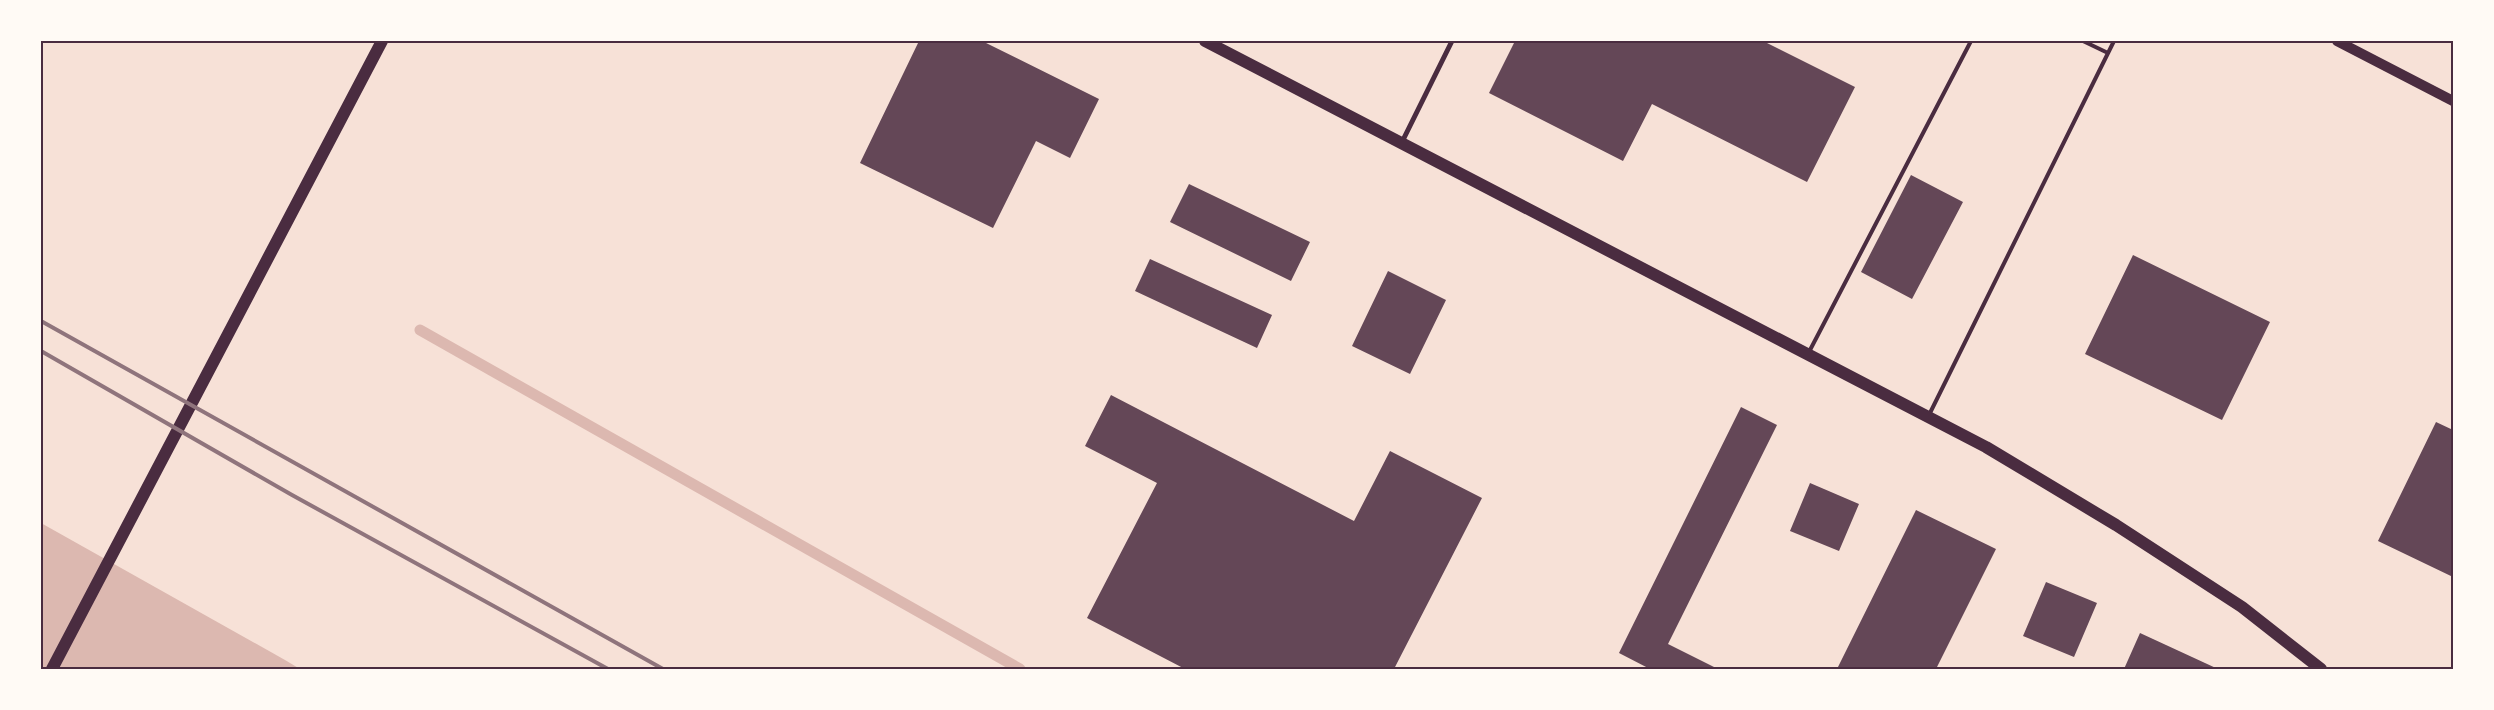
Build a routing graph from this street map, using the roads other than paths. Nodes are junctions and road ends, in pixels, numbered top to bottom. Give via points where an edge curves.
1 (382, 41) edge
2 (1205, 41) edge
3 (1452, 41) edge
4 (1971, 41) edge
5 (2084, 41) edge
6 (2114, 41) edge
7 (2337, 41) edge
8 (2108, 53) junction
9 (2453, 101) edge
10 (1402, 142) junction
11 (1808, 354) junction
12 (1928, 417) junction
13 (52, 669) edge
14 (2321, 669) edge

1 - 13 main road
2 - 10 main road
3 - 10 street
4 - 11 lane
5 - 8 lane
6 - 8 lane
7 - 9 main road
8 - 12 lane
10 - 11 main road
11 - 12 main road
12 - 14 main road via 1986,447 2116,525 2242,607

